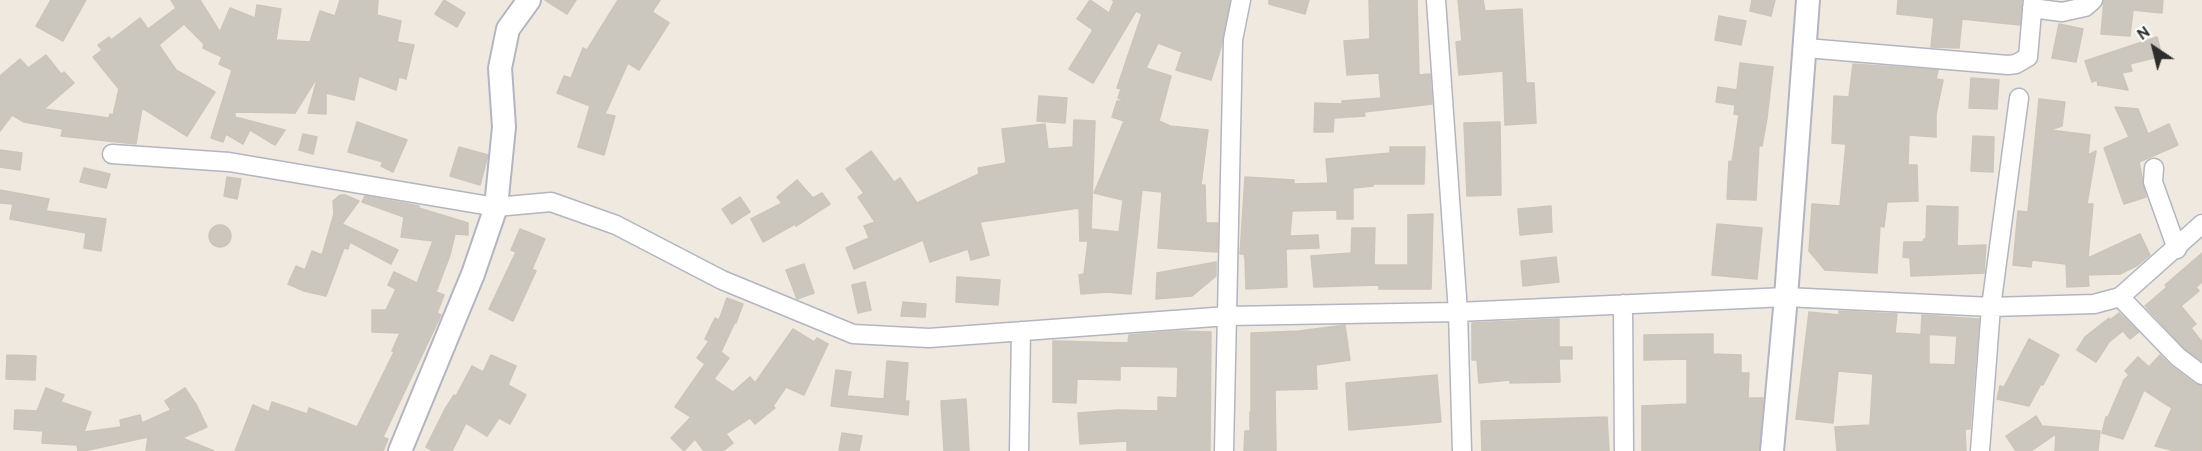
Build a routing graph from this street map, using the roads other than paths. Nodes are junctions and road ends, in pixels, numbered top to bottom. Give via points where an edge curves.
1 (529, 0) edge
2 (1241, 0) edge
3 (1436, 0) edge
4 (1808, 0) edge
5 (2093, 0) edge
6 (2033, 4) edge
7 (1806, 48) junction
8 (2019, 98) dead end
9 (112, 154) dead end
10 (2154, 168) dead end
11 (496, 207) junction
12 (2202, 224) edge
13 (2177, 249) junction
14 (1786, 297) junction
15 (2120, 297) junction
16 (1623, 304) junction
17 (1991, 307) junction
18 (1458, 312) junction
19 (1228, 316) junction
20 (1021, 332) junction
21 (2202, 375) edge
22 (400, 451) edge
23 (1019, 451) edge
24 (1224, 451) edge
25 (1462, 451) edge
26 (1624, 451) edge
27 (1772, 451) edge
28 (1980, 451) edge

1 - 11 street via 508,29 500,68 504,127
2 - 19 street via 1233,40
3 - 18 street
4 - 7 street
5 - 6 street via 2085,7 2062,12
6 - 7 street via 2028,57 2016,64
7 - 14 street
8 - 17 street
9 - 11 street via 229,162
10 - 13 street via 2153,182
11 - 20 street via 551,202 605,221 722,280 853,334 930,338
11 - 22 street via 473,274
12 - 13 street
13 - 15 street
14 - 16 street
14 - 17 street
14 - 27 street
15 - 17 street via 2094,304
15 - 21 street via 2178,357
16 - 18 street
16 - 26 street
17 - 28 street
18 - 19 street
18 - 25 street
19 - 20 street
19 - 24 street
20 - 23 street

